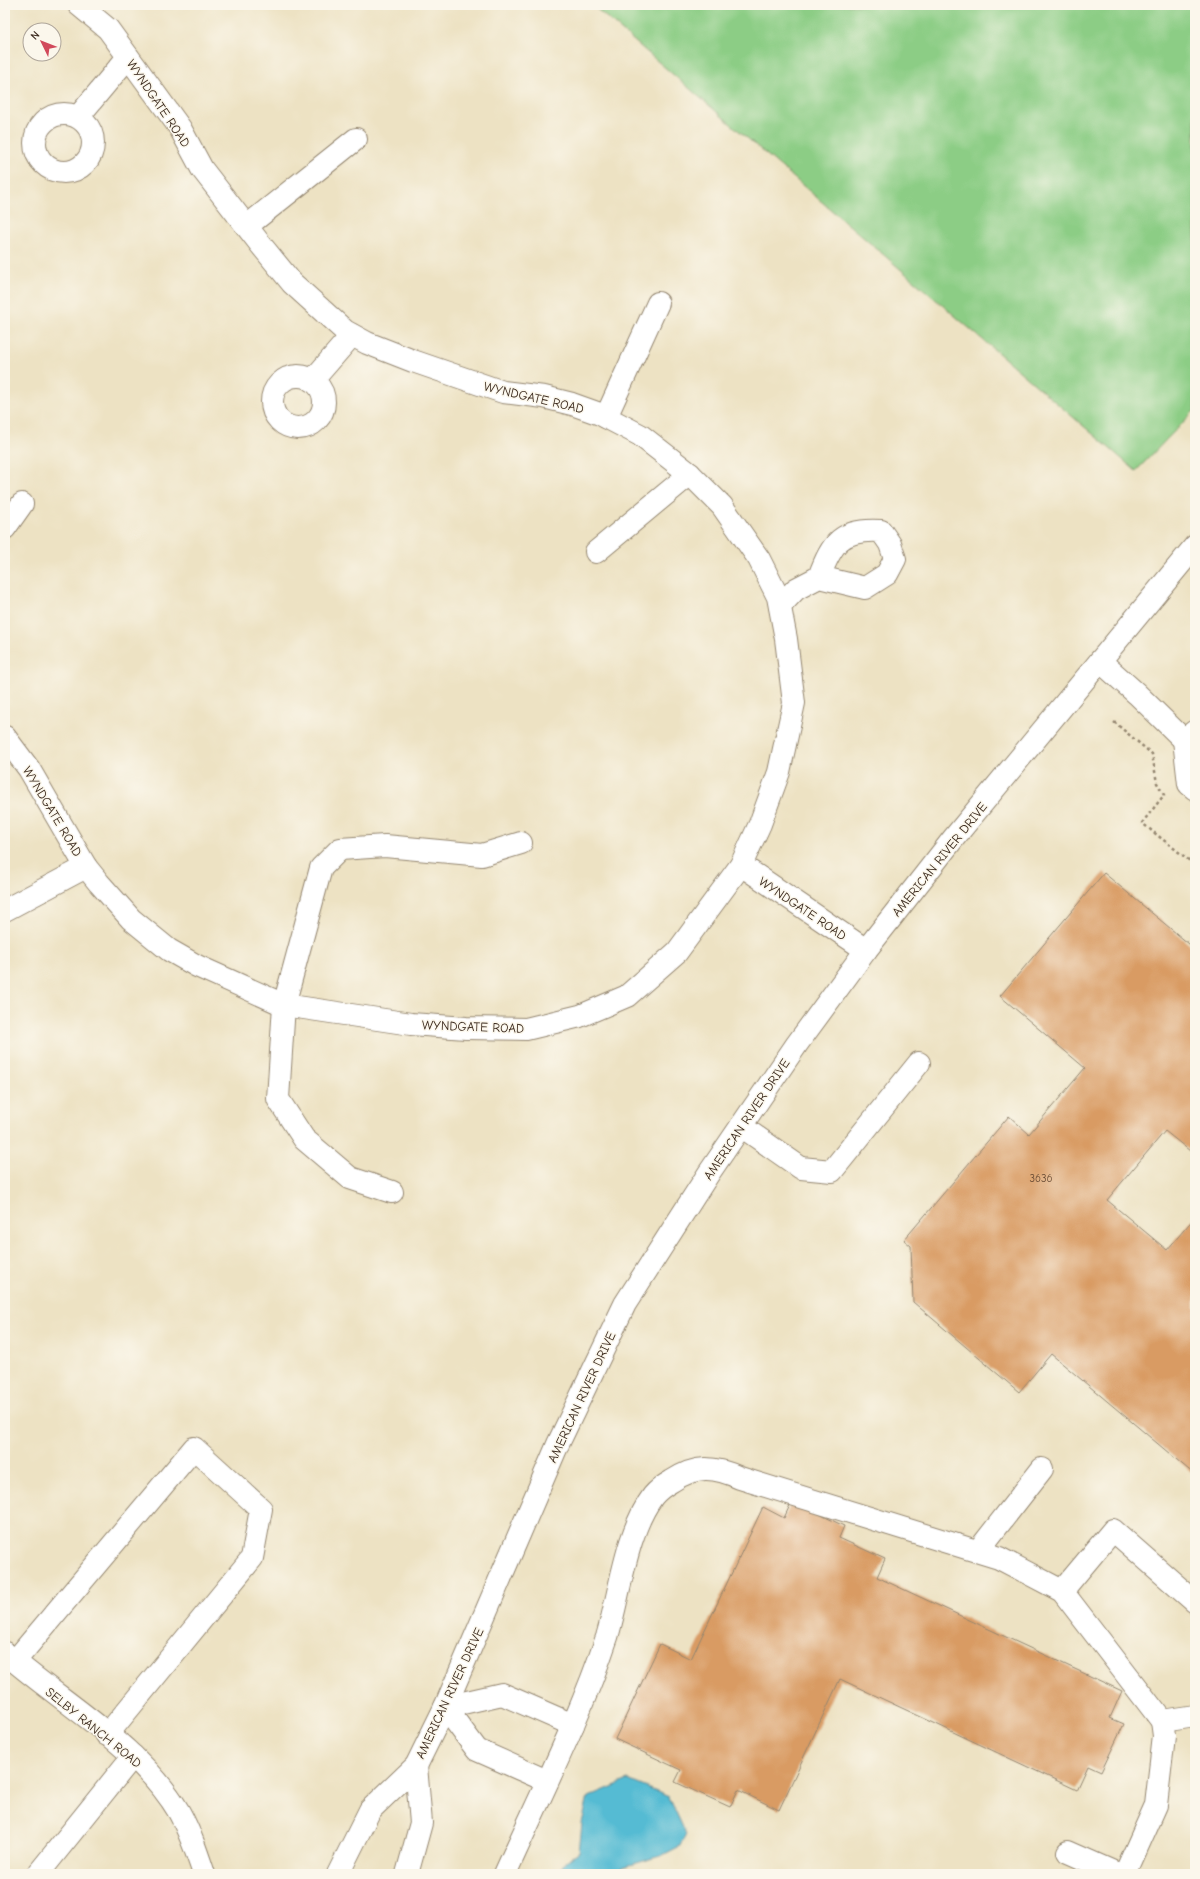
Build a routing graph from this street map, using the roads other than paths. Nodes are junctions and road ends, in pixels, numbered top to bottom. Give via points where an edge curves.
1 (79, 5) edge
2 (128, 57) junction
3 (78, 118) dead end
4 (356, 139) dead end
5 (247, 226) junction
6 (658, 303) dead end
7 (352, 335) junction
8 (312, 381) dead end
9 (606, 417) junction
10 (690, 474) junction
11 (22, 504) dead end
12 (5, 528) edge
13 (1195, 547) edge
14 (596, 552) dead end
15 (819, 578) dead end
16 (780, 606) junction
17 (1100, 662) junction
18 (1190, 736) edge
19 (5, 737) edge
20 (1195, 789) edge
21 (521, 843) dead end
22 (741, 865) junction
23 (86, 867) junction
24 (5, 910) edge
25 (866, 950) junction
26 (284, 1005) junction
27 (919, 1063) dead end
28 (741, 1126) junction
29 (392, 1192) dead end
30 (1042, 1469) dead end
31 (978, 1551) junction
32 (1062, 1591) junction
33 (1195, 1602) edge
34 (10, 1657) edge
35 (445, 1707) junction
36 (1195, 1716) edge
37 (1162, 1721) junction
38 (573, 1725) junction
39 (107, 1734) junction
40 (133, 1756) junction
41 (416, 1766) junction
42 (547, 1781) junction
43 (1068, 1852) dead end
44 (38, 1874) edge
45 (204, 1874) edge
46 (338, 1874) edge
47 (407, 1874) edge
48 (505, 1874) edge
49 (1118, 1874) edge
50 (1125, 1874) edge

1 - 2 street, WYNDGATE ROAD via 108,29
2 - 3 street
2 - 5 street, WYNDGATE ROAD via 180,128 202,169
4 - 5 street
5 - 7 street, WYNDGATE ROAD via 292,282
6 - 9 street
7 - 8 street
7 - 9 street, WYNDGATE ROAD via 413,361 503,392 544,397
9 - 10 street, WYNDGATE ROAD via 640,435
10 - 14 street
10 - 16 street, WYNDGATE ROAD via 722,506 755,553 778,596
11 - 12 street
13 - 17 street, AMERICAN RIVER DRIVE
15 - 16 street via 796,589
16 - 22 street, WYNDGATE ROAD via 794,703 779,772 760,824
17 - 18 street
17 - 25 street, AMERICAN RIVER DRIVE via 953,839
18 - 20 street via 1189,784
19 - 23 street, WYNDGATE ROAD via 29,769
21 - 26 street via 482,855 385,846 340,849 321,868
22 - 25 street, WYNDGATE ROAD
22 - 26 street, WYNDGATE ROAD via 678,952 627,996 580,1016 526,1029 466,1028 410,1024
23 - 24 street, WYNDGATE ROAD
23 - 26 street, WYNDGATE ROAD via 131,919 169,950 197,966
25 - 28 street, AMERICAN RIVER DRIVE
26 - 29 street via 278,1099 304,1139 350,1178
27 - 28 street via 832,1171 800,1168
28 - 35 street, AMERICAN RIVER DRIVE via 625,1304 558,1444
30 - 31 street
31 - 32 street via 999,1558
31 - 38 street via 740,1478 725,1471 701,1468 685,1472 664,1485 653,1496 643,1513 606,1638
32 - 33 street via 1113,1530
32 - 37 street
34 - 39 street, SELBY RANCH ROAD
34 - 39 street via 194,1448 261,1509 252,1558
35 - 38 street via 502,1694
35 - 41 street, AMERICAN RIVER DRIVE
35 - 42 street via 477,1750
36 - 37 street
37 - 50 street via 1164,1736 1156,1805
38 - 42 street
39 - 40 street, SELBY RANCH ROAD
40 - 44 street
40 - 45 street, SELBY RANCH ROAD via 155,1779 178,1812 194,1844
41 - 46 street, AMERICAN RIVER DRIVE via 370,1810
41 - 47 street, AMERICAN RIVER DRIVE via 421,1823
42 - 48 street
43 - 49 street

